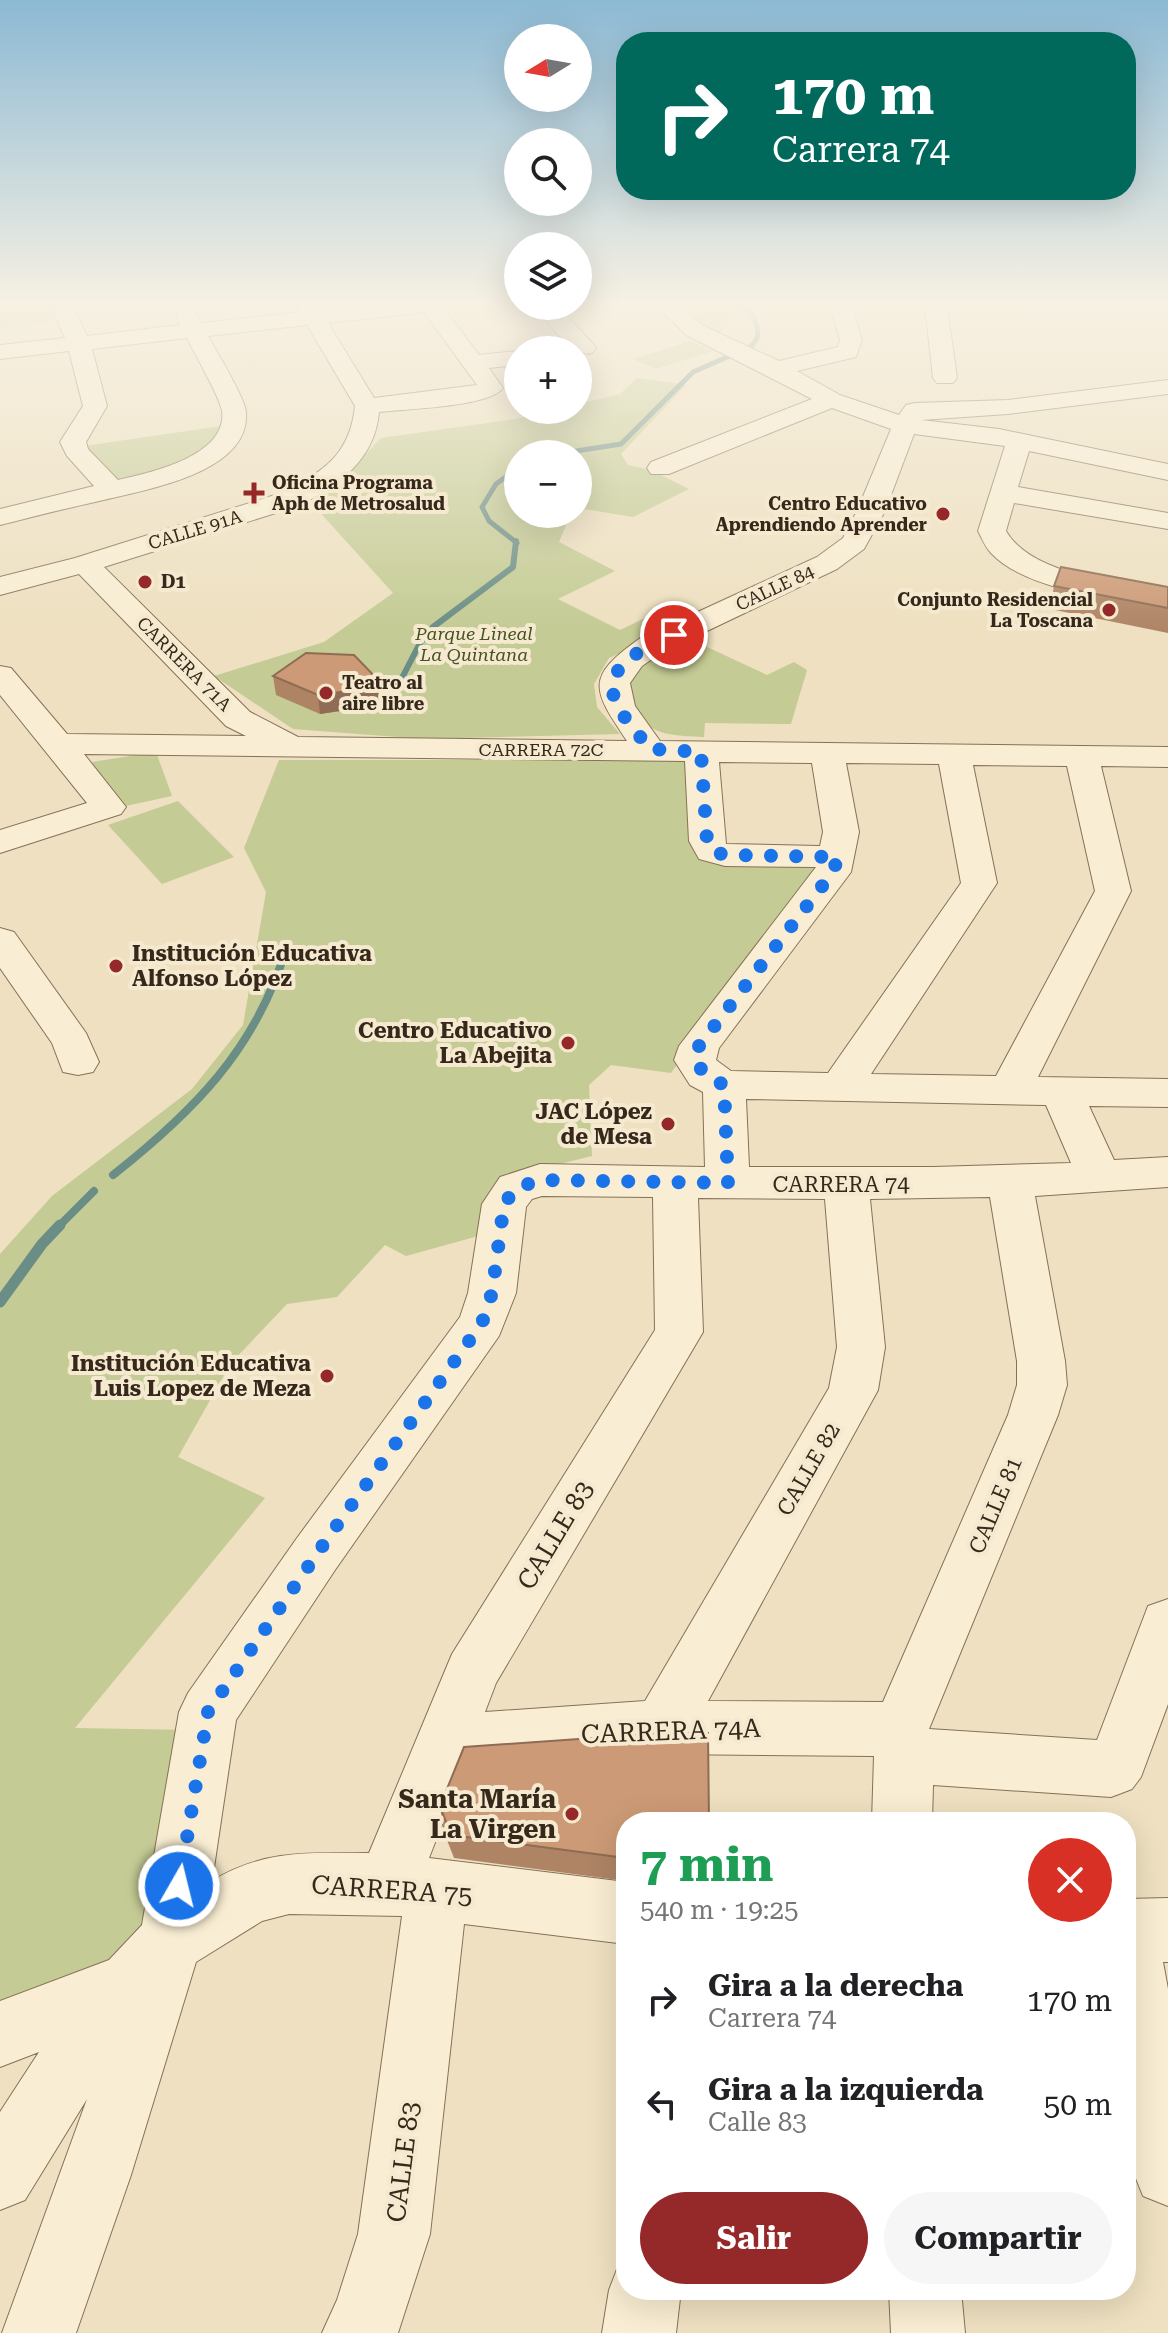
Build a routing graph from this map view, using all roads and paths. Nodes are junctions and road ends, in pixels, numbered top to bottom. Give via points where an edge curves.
1 (90, 415) edge
2 (235, 415) edge
3 (366, 415) edge
4 (794, 415) edge
5 (875, 415) edge
6 (912, 415) edge
7 (905, 425) junction
8 (1019, 441) junction
9 (660, 468) dead end
10 (1168, 472) edge
11 (112, 490) junction
12 (183, 491) junction
13 (1004, 493) junction
14 (0, 517) edge
15 (227, 520) junction
16 (1168, 521) edge
17 (85, 564) junction
18 (0, 586) edge
19 (1168, 600) edge
20 (0, 675) edge
21 (59, 744) junction
22 (295, 748) junction
23 (649, 749) junction
24 (701, 752) junction
25 (827, 753) junction
26 (954, 754) junction
27 (1082, 756) junction
28 (1168, 757) edge
29 (0, 842) edge
30 (838, 857) junction
31 (0, 940) edge
32 (78, 1062) dead end
33 (724, 1085) junction
34 (841, 1086) junction
35 (1010, 1090) junction
36 (1062, 1092) junction
37 (1168, 1093) edge
38 (1168, 1172) edge
39 (1100, 1178) junction
40 (675, 1181) junction
41 (1010, 1181) junction
42 (728, 1183) junction
43 (846, 1186) junction
44 (1168, 1623) edge
45 (662, 1727) junction
46 (443, 1742) junction
47 (902, 1742) junction
48 (902, 1812) edge
49 (412, 1887) junction
50 (616, 1912) edge
51 (1168, 1930) edge
52 (1136, 1932) edge
53 (151, 1962) junction
54 (1136, 1990) edge
55 (0, 2034) edge
56 (1168, 2171) edge
57 (0, 2175) edge
58 (644, 2300) edge
59 (926, 2300) edge
60 (39, 2333) edge
61 (359, 2333) edge
62 (639, 2333) edge
63 (928, 2333) edge

1 - 11 street via 73,442
2 - 12 street via 226,443
3 - 15 street, CALLE 91A via 358,446 317,486
4 - 9 street
5 - 7 street
6 - 7 street
7 - 8 street
7 - 23 street, CALLE 84 via 854,543 827,563 625,662 613,681 614,698
8 - 10 street
8 - 13 street
11 - 12 street
11 - 14 street
12 - 15 street
13 - 16 street
13 - 19 street via 992,531 1002,549 1057,577
15 - 17 street, CALLE 91A
17 - 18 street, CALLE 91A
17 - 22 street, CARRERA 71A via 238,719
20 - 21 street
21 - 22 street, CARRERA 72C
21 - 29 street via 109,807
22 - 23 street, CARRERA 72C
23 - 24 street, CARRERA 72C
24 - 25 street, CARRERA 72C
24 - 30 street via 712,851
25 - 26 street, CARRERA 72C
25 - 30 street via 841,832
26 - 27 street, CARRERA 72C
26 - 34 street via 979,883
27 - 28 street, CARRERA 72C
27 - 35 street via 1113,891
30 - 33 street via 833,872 699,1046 695,1060 705,1075
31 - 32 street via 72,1042
33 - 34 street
33 - 42 street
34 - 35 street
35 - 36 street
36 - 37 street
36 - 39 street
38 - 39 street, CARRERA 74
39 - 41 street, CARRERA 74
40 - 42 street, CARRERA 74
40 - 46 street, CALLE 83 via 679,1332 472,1672
40 - 53 street, CARRERA 74 via 540,1180 516,1188 504,1204 492,1293 482,1323 208,1712
41 - 43 street, CARRERA 74
41 - 47 street, CALLE 81 via 1042,1385
42 - 43 street, CARRERA 74
43 - 45 street, CALLE 82 via 861,1347 853,1390
44 - 47 street, CARRERA 74A via 1120,1758 1111,1769
45 - 46 street, CARRERA 74A
45 - 47 street, CARRERA 74A
46 - 49 street, CALLE 83
47 - 48 street, CALLE 81
49 - 50 street, CARRERA 75
49 - 53 street, CARRERA 75 via 289,1883 248,1894
49 - 61 street, CALLE 83 via 394,2234
51 - 52 street
53 - 55 street, CARRERA 75
53 - 57 street via 98,2019
53 - 60 street via 96,2175
54 - 56 street
58 - 62 street
59 - 63 street

